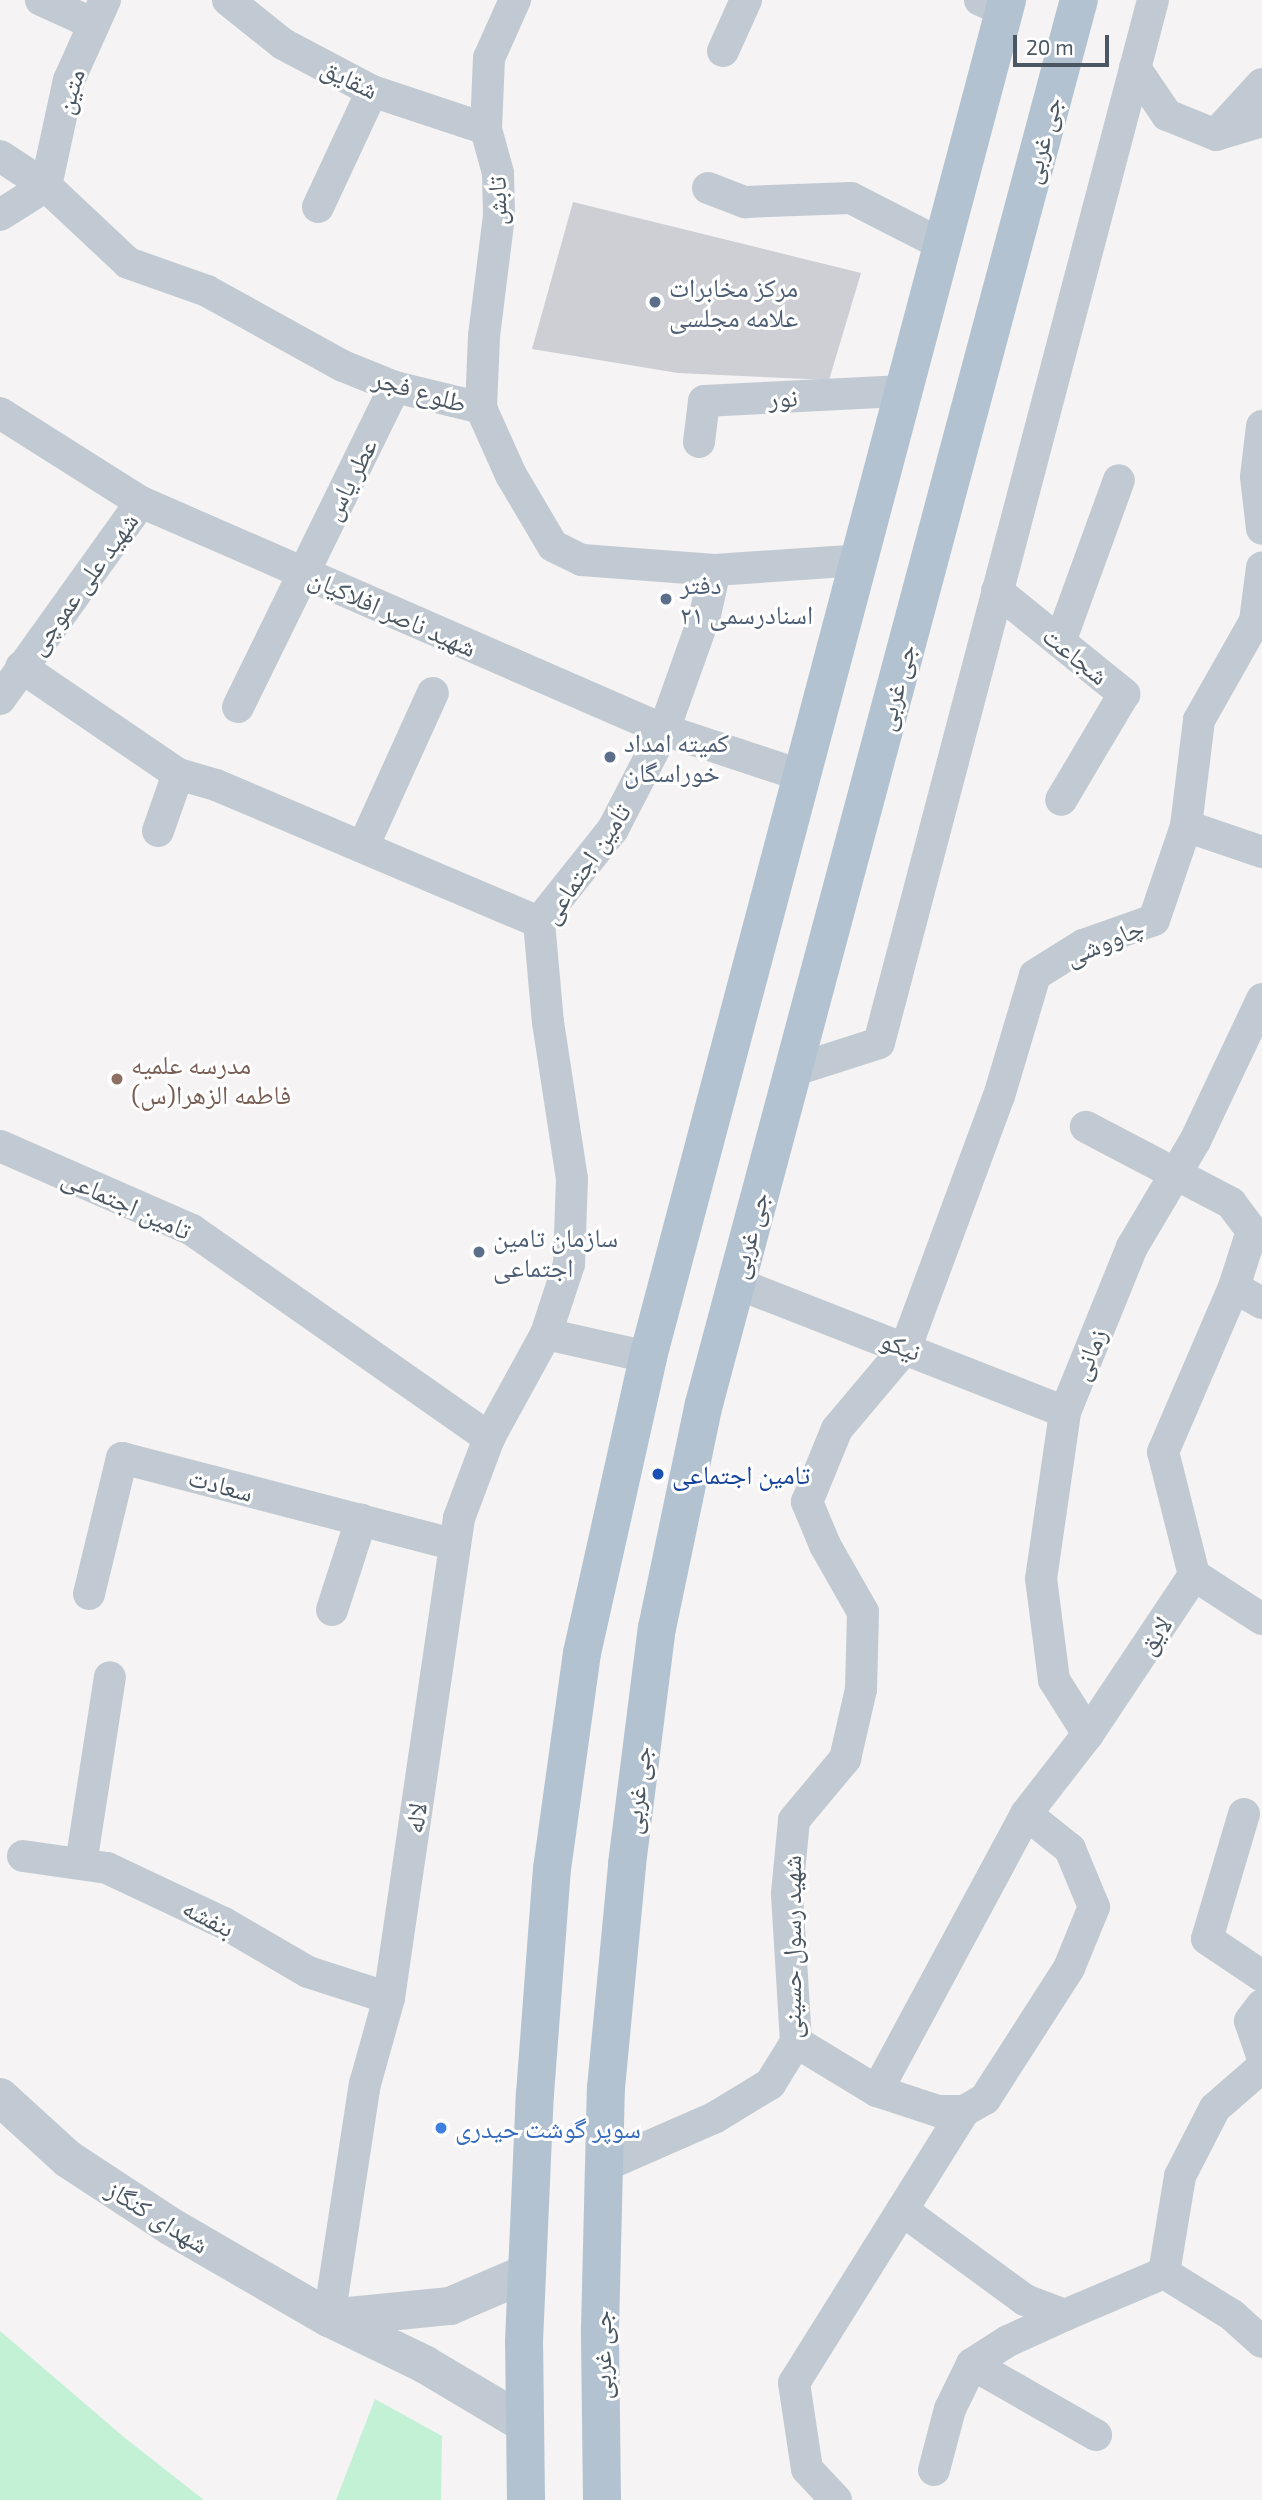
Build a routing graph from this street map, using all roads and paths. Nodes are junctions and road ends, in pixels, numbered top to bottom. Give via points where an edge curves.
1 (41, 0) edge
2 (229, 0) edge
3 (515, 0) edge
4 (747, 0) edge
5 (1079, 0) edge
6 (1153, 0) edge
7 (997, 4) edge
8 (100, 12) edge
9 (723, 51) dead end
10 (1135, 68) junction
11 (1262, 84) edge
12 (372, 91) junction
13 (1262, 121) edge
14 (486, 129) junction
15 (1216, 135) junction
16 (0, 156) edge
17 (46, 186) junction
18 (708, 188) dead end
19 (318, 207) dead end
20 (0, 215) edge
21 (943, 245) junction
22 (395, 387) junction
23 (904, 391) junction
24 (481, 408) junction
25 (0, 413) edge
26 (1262, 426) edge
27 (699, 442) dead end
28 (1119, 480) dead end
29 (141, 502) junction
30 (1262, 529) edge
31 (860, 560) junction
32 (1262, 567) edge
33 (715, 570) junction
34 (302, 572) junction
35 (997, 591) junction
36 (1060, 642) junction
37 (22, 667) junction
38 (433, 693) dead end
39 (0, 699) edge
40 (238, 707) dead end
41 (664, 730) junction
42 (178, 774) junction
43 (803, 776) junction
44 (1061, 800) dead end
45 (1186, 825) junction
46 (158, 831) dead end
47 (363, 847) junction
48 (1262, 852) edge
49 (539, 922) junction
50 (1262, 999) edge
51 (792, 1071) junction
52 (1086, 1127) dead end
53 (0, 1146) edge
54 (1177, 1173) junction
55 (736, 1283) junction
56 (1234, 1287) junction
57 (1262, 1303) edge
58 (546, 1334) junction
59 (906, 1347) junction
60 (648, 1357) junction
61 (1065, 1412) junction
62 (489, 1438) junction
63 (361, 1520) junction
64 (455, 1545) junction
65 (1194, 1575) junction
66 (89, 1594) dead end
67 (332, 1610) dead end
68 (1262, 1619) edge
69 (110, 1677) dead end
70 (1088, 1734) junction
71 (1026, 1814) junction
72 (1244, 1814) dead end
73 (23, 1856) dead end
74 (81, 1864) junction
75 (1262, 1976) edge
76 (389, 1998) junction
77 (1262, 2004) edge
78 (796, 2042) junction
79 (1262, 2055) edge
80 (1262, 2067) edge
81 (877, 2091) junction
82 (3, 2105) edge
83 (964, 2111) junction
84 (604, 2166) junction
85 (902, 2210) junction
86 (527, 2273) junction
87 (1164, 2273) junction
88 (1065, 2315) junction
89 (329, 2318) junction
90 (1262, 2342) edge
91 (972, 2364) junction
92 (525, 2424) junction
93 (1096, 2435) dead end
94 (934, 2470) dead end
95 (526, 2500) edge
96 (602, 2500) edge
97 (836, 2500) edge

1 - 8 street
2 - 12 street, شقایق via 283,44
3 - 14 street, تابش via 489,58
4 - 9 street
5 - 51 main road, جی غربی
6 - 10 street
7 - 21 main road
8 - 17 street, متین via 69,80
10 - 15 street via 1167,115
10 - 35 street
11 - 15 street
12 - 14 street, شقایق
12 - 19 street
13 - 15 street
14 - 24 street, تابش via 498,173 499,215 484,336
16 - 17 street, طلوع فجر
17 - 20 street
17 - 22 street, طلوع فجر via 128,263 206,291 343,366
18 - 21 street via 745,202 850,198
21 - 23 main road
22 - 24 street, طلوع فجر
22 - 34 street, عطر یاس
23 - 27 street, نور via 704,401
23 - 31 main road
24 - 33 street, طلوع فجر via 511,474 553,546 582,560
25 - 29 street, شهید ناصر افلاکیان
26 - 30 street via 1256,477
28 - 36 street
29 - 34 street, شهید ناصر افلاکیان
29 - 37 street, شهید علی عموچی
31 - 33 street, طلوع فجر
31 - 43 main road
32 - 45 street, چاووشی via 1255,621 1199,720
33 - 41 street, تامین اجتماعی via 705,615
34 - 40 street, عطر یاس
34 - 41 street, شهید ناصر افلاکیان
35 - 36 street, شجاعت
35 - 51 street via 879,1043
36 - 44 street, شجاعت via 1124,694
37 - 39 street, شهید علی عموچی
37 - 42 street
38 - 47 street
41 - 43 street, شهید ناصر افلاکیان
41 - 49 street, تامین اجتماعی via 613,829
42 - 46 street
42 - 47 street
43 - 60 main road
45 - 48 street
45 - 59 street, چاووشی via 1154,920 1083,945 1035,975 999,1096
47 - 49 street
49 - 58 street, تامین اجتماعی via 548,1023 572,1179 569,1264
50 - 54 street, زمانی
51 - 55 main road, جی غربی
52 - 54 street
53 - 62 street, تامین اجتماعی via 192,1230
54 - 56 street via 1231,1203 1252,1230
54 - 61 street, زمانی via 1132,1247
55 - 59 street, نیکو
55 - 84 main road, جی غربی via 704,1404 657,1628 627,1864 606,2088
56 - 57 street
56 - 65 street via 1163,1452
58 - 60 street
58 - 62 street, لاله
59 - 61 street, نیکو
59 - 78 street, شهید رسول حسینی via 837,1429 807,1502 863,1612 861,1689 845,1759 794,1820 787,1893
60 - 86 main road via 582,1653 552,1869
61 - 70 street, زمانی via 1041,1578 1054,1680
62 - 64 street, لاله via 459,1518
63 - 64 street, سعادت
63 - 66 street, سعادت via 122,1458
63 - 67 street
64 - 76 street, لاله
65 - 68 street
65 - 70 street, لایق
69 - 74 street
70 - 71 street, لایق
71 - 81 street, لایق
71 - 83 street via 1070,1849 1094,1907 1069,1968 1011,2061 985,2099
72 - 75 street via 1207,1939
73 - 74 street, بنفشه
74 - 76 street, بنفشه via 107,1868 212,1917 308,1972
76 - 89 street, لاله via 365,2084
77 - 79 street via 1250,2021
78 - 81 street
78 - 84 street, شهید رسول حسینی via 771,2084 714,2118
80 - 87 street via 1215,2108 1180,2176
81 - 83 street via 938,2111
82 - 89 street, شهدای کنگاز via 79,2166 170,2226
83 - 85 street
84 - 96 main road, جی غربی
85 - 88 street via 1025,2300
85 - 97 street via 794,2383 807,2469
86 - 89 street via 450,2306
86 - 92 main road
87 - 88 street
87 - 90 street via 1232,2315
88 - 91 street
89 - 92 street, شهدای کنگاز via 424,2364
91 - 93 street
91 - 94 street via 950,2409
92 - 95 main road

